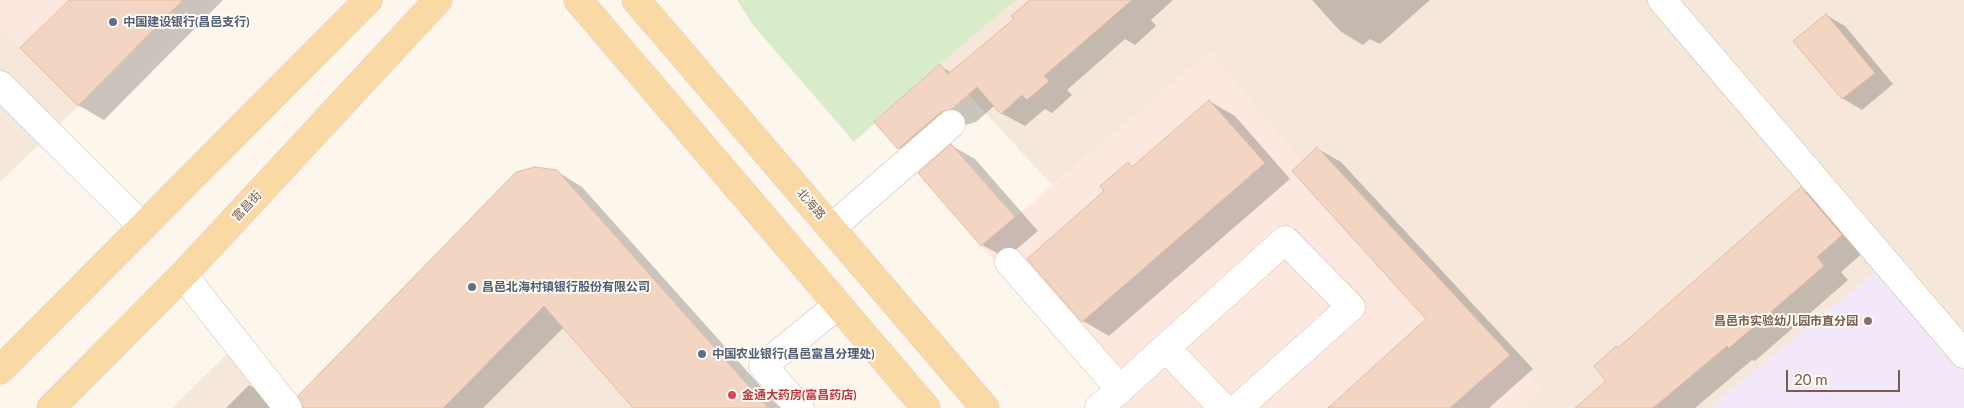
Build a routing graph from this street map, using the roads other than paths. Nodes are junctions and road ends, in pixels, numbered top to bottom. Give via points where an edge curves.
1 (368, 0) edge
2 (438, 0) edge
3 (578, 0) edge
4 (636, 0) edge
5 (1662, 0) edge
6 (0, 85) edge
7 (951, 124) dead end
8 (142, 226) junction
9 (831, 228) junction
10 (1009, 262) dead end
11 (182, 275) junction
12 (838, 305) junction
13 (1166, 348) junction
14 (1964, 354) edge
15 (0, 370) edge
16 (1120, 389) junction
17 (50, 408) edge
18 (288, 408) edge
19 (800, 408) edge
20 (926, 408) edge
21 (984, 408) edge
22 (1099, 408) edge
23 (1223, 408) edge
24 (1238, 408) edge

1 - 8 main road
2 - 11 main road, 富昌街
3 - 12 main road
4 - 9 main road, 北海路
5 - 14 lane
6 - 8 lane
7 - 9 lane
8 - 15 main road
9 - 21 main road, 北海路
10 - 16 lane
11 - 17 main road, 富昌街
11 - 18 lane
12 - 19 lane via 763,366
12 - 20 main road
13 - 16 lane
13 - 23 lane
13 - 24 lane via 1285,240 1351,307
16 - 22 lane

